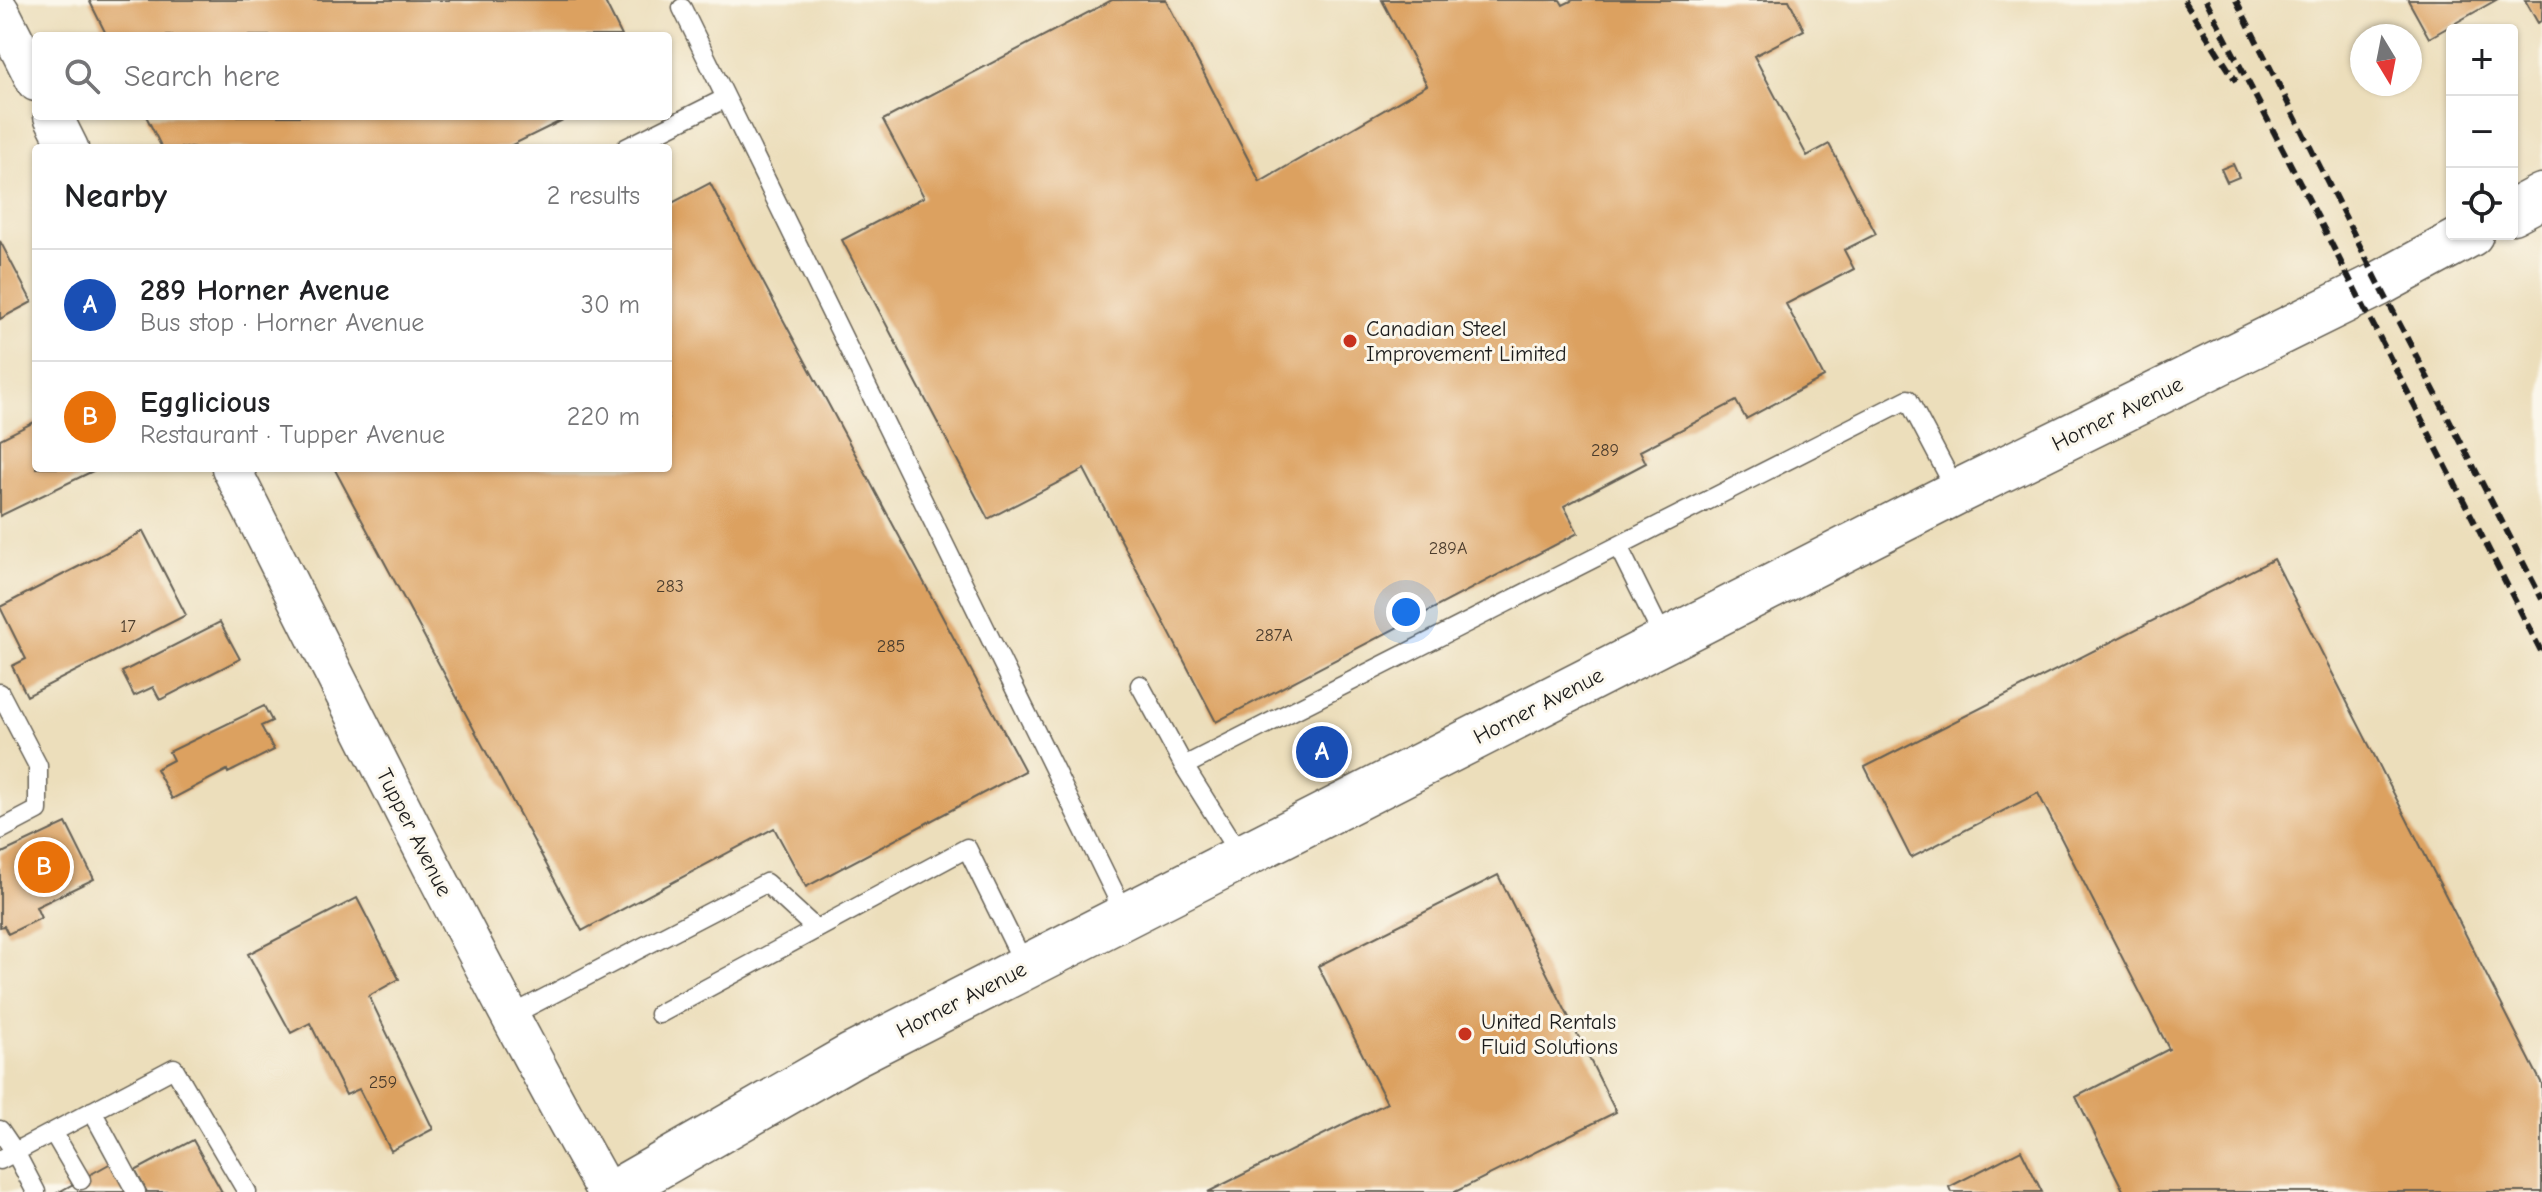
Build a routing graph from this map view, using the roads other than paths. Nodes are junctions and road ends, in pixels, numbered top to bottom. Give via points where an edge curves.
1 (682, 8) dead end
2 (0, 11) edge
3 (32, 74) edge
4 (726, 98) junction
5 (55, 120) edge
6 (67, 144) edge
7 (634, 144) edge
8 (2542, 196) edge
9 (2518, 209) edge
10 (2460, 240) edge
11 (233, 472) edge
12 (1957, 492) junction
13 (1618, 546) junction
14 (1665, 641) junction
15 (1140, 685) dead end
16 (0, 693) edge
17 (1184, 766) junction
18 (0, 830) edge
19 (1241, 857) junction
20 (1126, 916) junction
21 (816, 929) junction
22 (1025, 966) junction
23 (659, 1014) dead end
24 (510, 1016) junction
25 (92, 1111) junction
26 (0, 1130) edge
27 (53, 1132) junction
28 (8, 1156) edge
29 (81, 1180) dead end
30 (36, 1192) edge
31 (136, 1192) edge
32 (247, 1192) edge
33 (606, 1192) edge
34 (614, 1192) edge

1 - 4 lane
2 - 3 street
4 - 7 lane
4 - 20 lane
5 - 6 street
8 - 9 main road
10 - 12 main road, Horner Avenue
11 - 24 street, Tupper Avenue
12 - 13 lane via 1908,399
12 - 14 main road, Horner Avenue
13 - 14 lane
13 - 17 lane
14 - 19 main road, Horner Avenue
15 - 17 lane
16 - 18 lane via 38,766 38,810
17 - 19 lane
19 - 20 main road, Horner Avenue
20 - 22 main road, Horner Avenue
21 - 22 lane via 967,848
21 - 23 lane
21 - 24 lane via 766,883
22 - 34 main road, Horner Avenue via 851,1056
24 - 33 street, Tupper Avenue
25 - 27 lane
25 - 31 lane
25 - 32 lane via 174,1068
26 - 28 lane
27 - 28 lane
27 - 29 lane
28 - 30 lane

